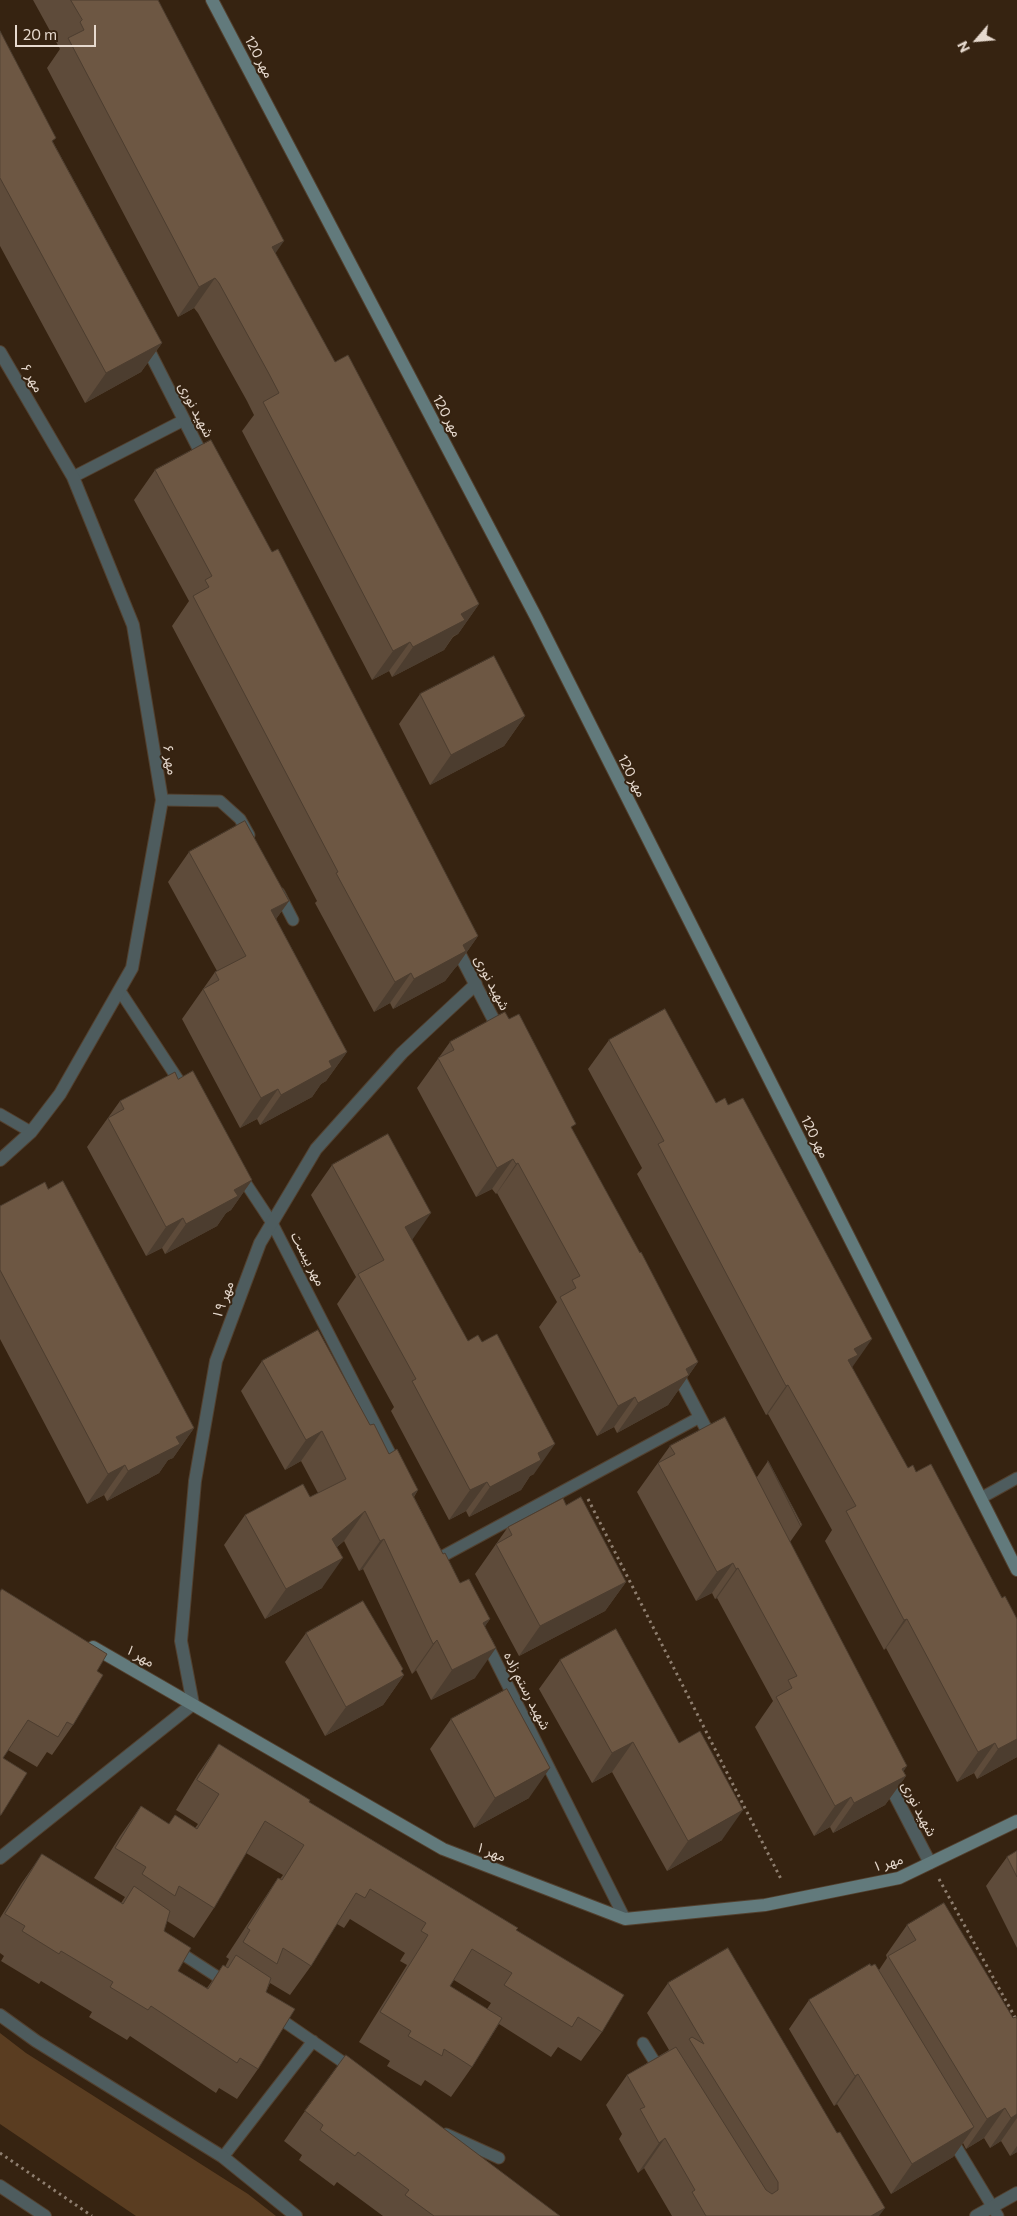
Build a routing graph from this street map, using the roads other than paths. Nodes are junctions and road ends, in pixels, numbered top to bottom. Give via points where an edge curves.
1 (212, 0) edge
2 (139, 333) edge
3 (0, 352) edge
4 (184, 420) junction
5 (211, 472) edge
6 (73, 477) junction
7 (162, 800) junction
8 (254, 844) edge
9 (276, 886) edge
10 (293, 920) dead end
11 (448, 931) edge
12 (476, 984) junction
13 (120, 991) junction
14 (508, 1046) edge
15 (185, 1091) edge
16 (0, 1114) edge
17 (31, 1132) junction
18 (0, 1160) edge
19 (234, 1165) edge
20 (272, 1223) junction
21 (668, 1355) edge
22 (700, 1417) junction
23 (718, 1452) edge
24 (402, 1478) edge
25 (1017, 1478) edge
26 (981, 1498) junction
27 (442, 1556) edge
28 (1017, 1570) edge
29 (478, 1627) edge
30 (84, 1642) edge
31 (193, 1704) junction
32 (880, 1767) edge
33 (1017, 1821) edge
34 (0, 1858) edge
35 (930, 1863) junction
36 (625, 1919) junction
37 (167, 1943) edge
38 (240, 1992) edge
39 (264, 2008) edge
40 (0, 2014) edge
41 (313, 2041) junction
42 (643, 2043) dead end
43 (362, 2076) edge
44 (669, 2084) edge
45 (434, 2127) edge
46 (946, 2130) edge
47 (223, 2157) junction
48 (499, 2158) dead end
49 (0, 2186) edge
50 (1017, 2193) edge
51 (995, 2211) edge
52 (45, 2216) edge
53 (296, 2216) edge
54 (976, 2216) edge

1 - 26 street, مهر 120 via 536,618
2 - 4 street, شهید نوری
3 - 6 street, مهر ۶
4 - 5 street, شهید نوری
4 - 6 lane
6 - 7 street, مهر ۶ via 133,625
7 - 8 lane via 220,801 240,819
7 - 13 street, مهر ۶ via 132,968
9 - 10 lane
11 - 12 street, شهید نوری
12 - 14 street, شهید نوری
12 - 20 street, مهر ۱۹ via 402,1053 316,1149
13 - 15 lane
13 - 17 street, مهر ۶ via 60,1094
16 - 17 lane
17 - 18 street, مهر ۶
19 - 20 lane, مهر بیست
20 - 24 lane, مهر بیست
20 - 31 street, مهر ۱۹ via 260,1243 216,1361 195,1481 182,1641
21 - 22 street
22 - 23 street
22 - 27 lane
25 - 26 lane
26 - 28 street, مهر 120
29 - 36 lane, شهید رستم زاده
30 - 31 street, مهر ۱
31 - 34 street
31 - 36 street, مهر ۱ via 443,1849
32 - 35 street, شهید نوری
33 - 35 street, مهر ۱
35 - 36 street, مهر ۱ via 899,1878 765,1905
37 - 38 lane
39 - 41 lane
40 - 47 street via 36,2041
41 - 43 lane
41 - 47 lane
42 - 44 lane
45 - 48 lane
46 - 51 lane
47 - 53 street
49 - 52 street
50 - 51 street
51 - 54 street

